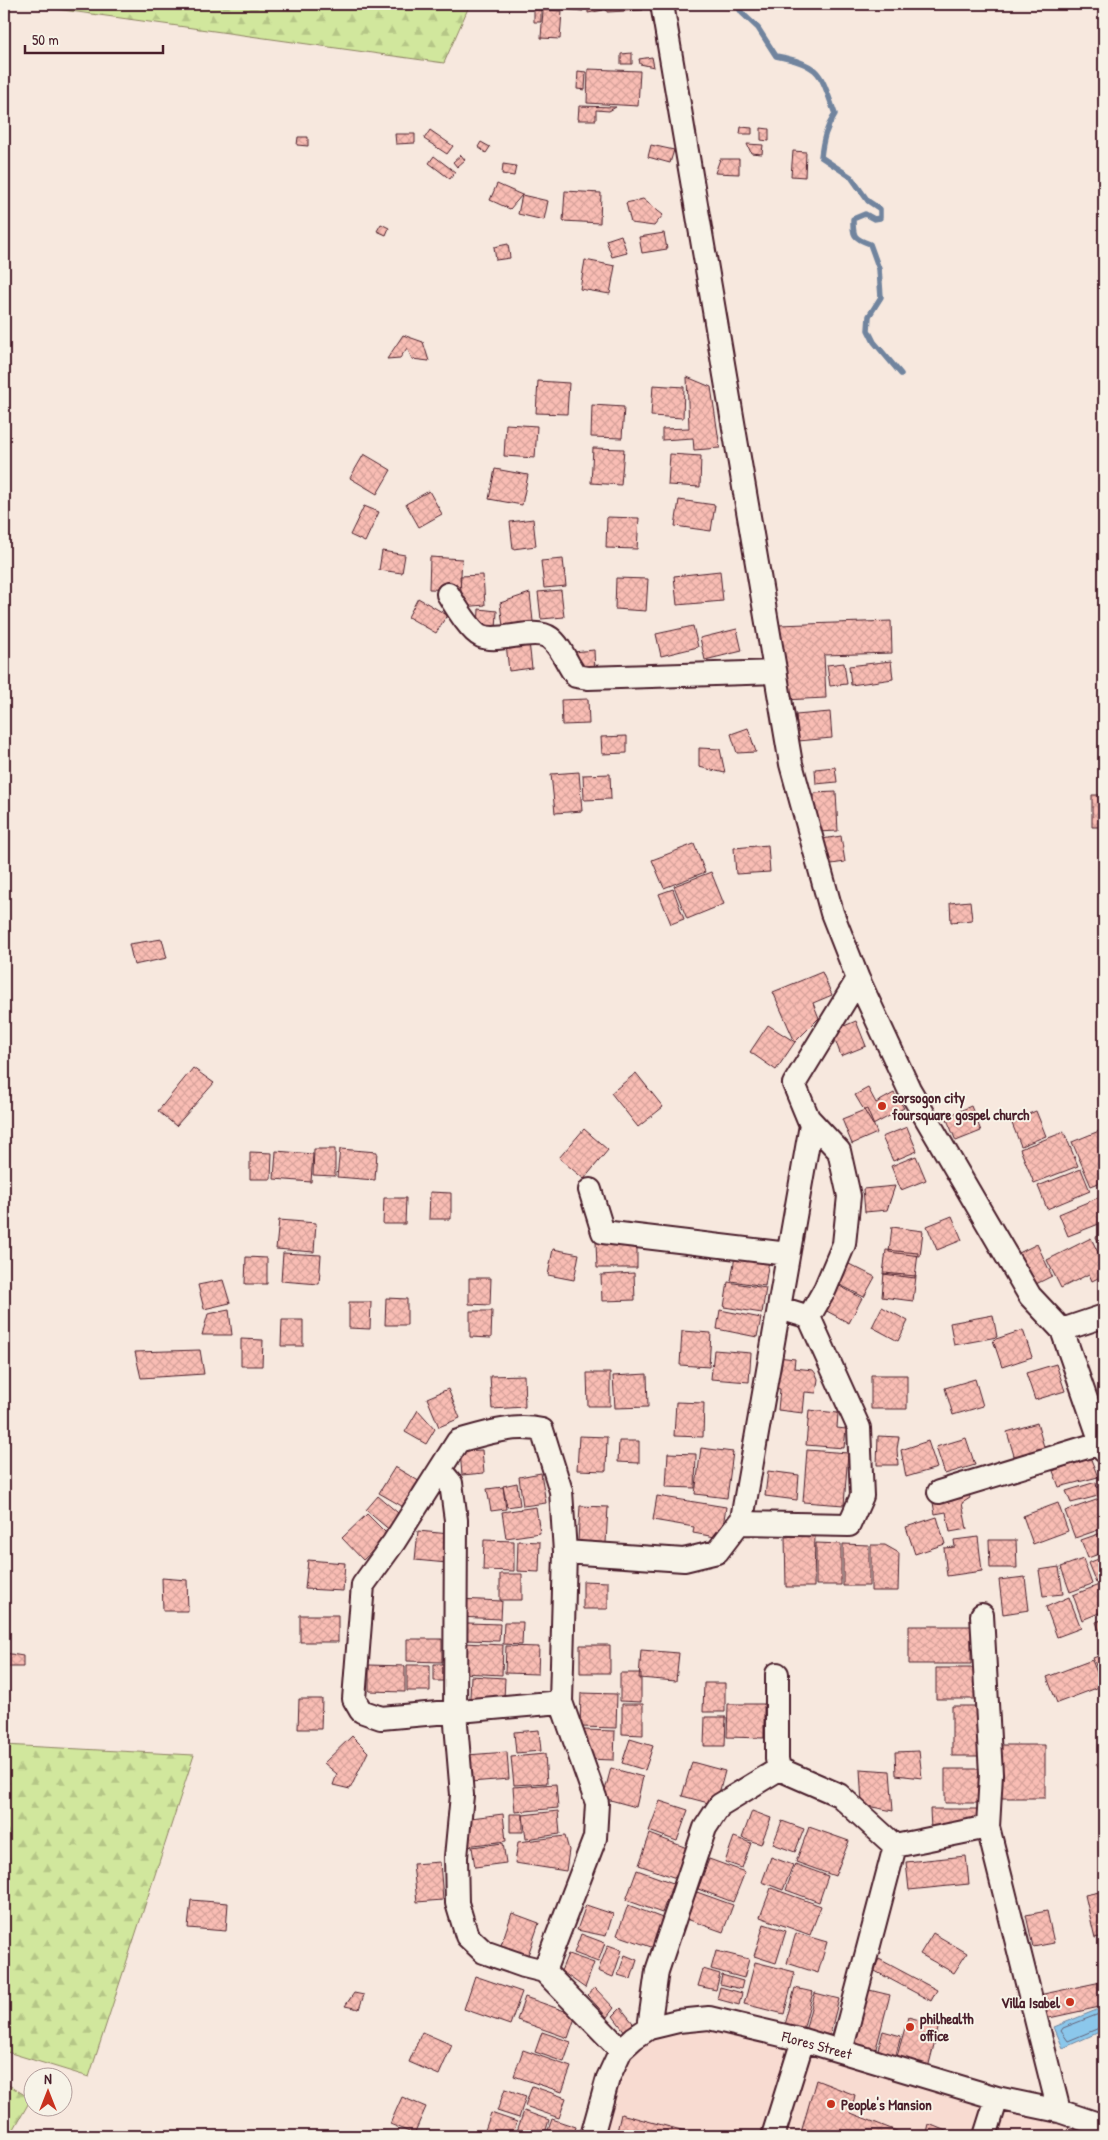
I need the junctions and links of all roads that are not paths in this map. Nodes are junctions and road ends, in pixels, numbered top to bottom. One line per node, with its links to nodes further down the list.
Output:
1 (662, 4): 3 (street)
2 (448, 594): 3 (street)
3 (775, 672): 4 (street)
4 (858, 978): 5 (street); 11 (street)
5 (809, 1120): 7 (street); 10 (street)
6 (590, 1190): 7 (street)
7 (788, 1254): 8 (street)
8 (780, 1308): 10 (street); 15 (street)
9 (1104, 1316): 11 (street)
10 (809, 1317): 15 (street)
11 (1062, 1330): 12 (street)
12 (1102, 1447): 14 (street)
13 (440, 1470): 16 (street); 20 (street); 20 (street)
14 (940, 1492)
15 (739, 1523): 16 (street)
16 (565, 1552): 19 (street)
17 (982, 1615): 22 (street)
18 (777, 1674): 21 (street)
19 (561, 1702): 20 (street); 24 (street)
20 (455, 1712): 24 (street)
21 (779, 1769): 23 (street); 25 (street)
22 (988, 1827): 23 (street); 30 (street)
23 (895, 1846): 28 (street)
24 (544, 1971): 27 (street)
25 (649, 2028): 26 (street, Flores Street); 27 (street, Flores Street)
26 (803, 2040): 28 (street, Flores Street); 33 (street)
27 (621, 2050): 32 (street, Flores Street)
28 (841, 2051): 29 (street, Flores Street)
29 (996, 2098): 30 (street, Flores Street); 34 (street)
30 (1059, 2111): 31 (street, Flores Street)
31 (1104, 2126)
32 (592, 2136)
33 (774, 2136)
34 (985, 2136)

